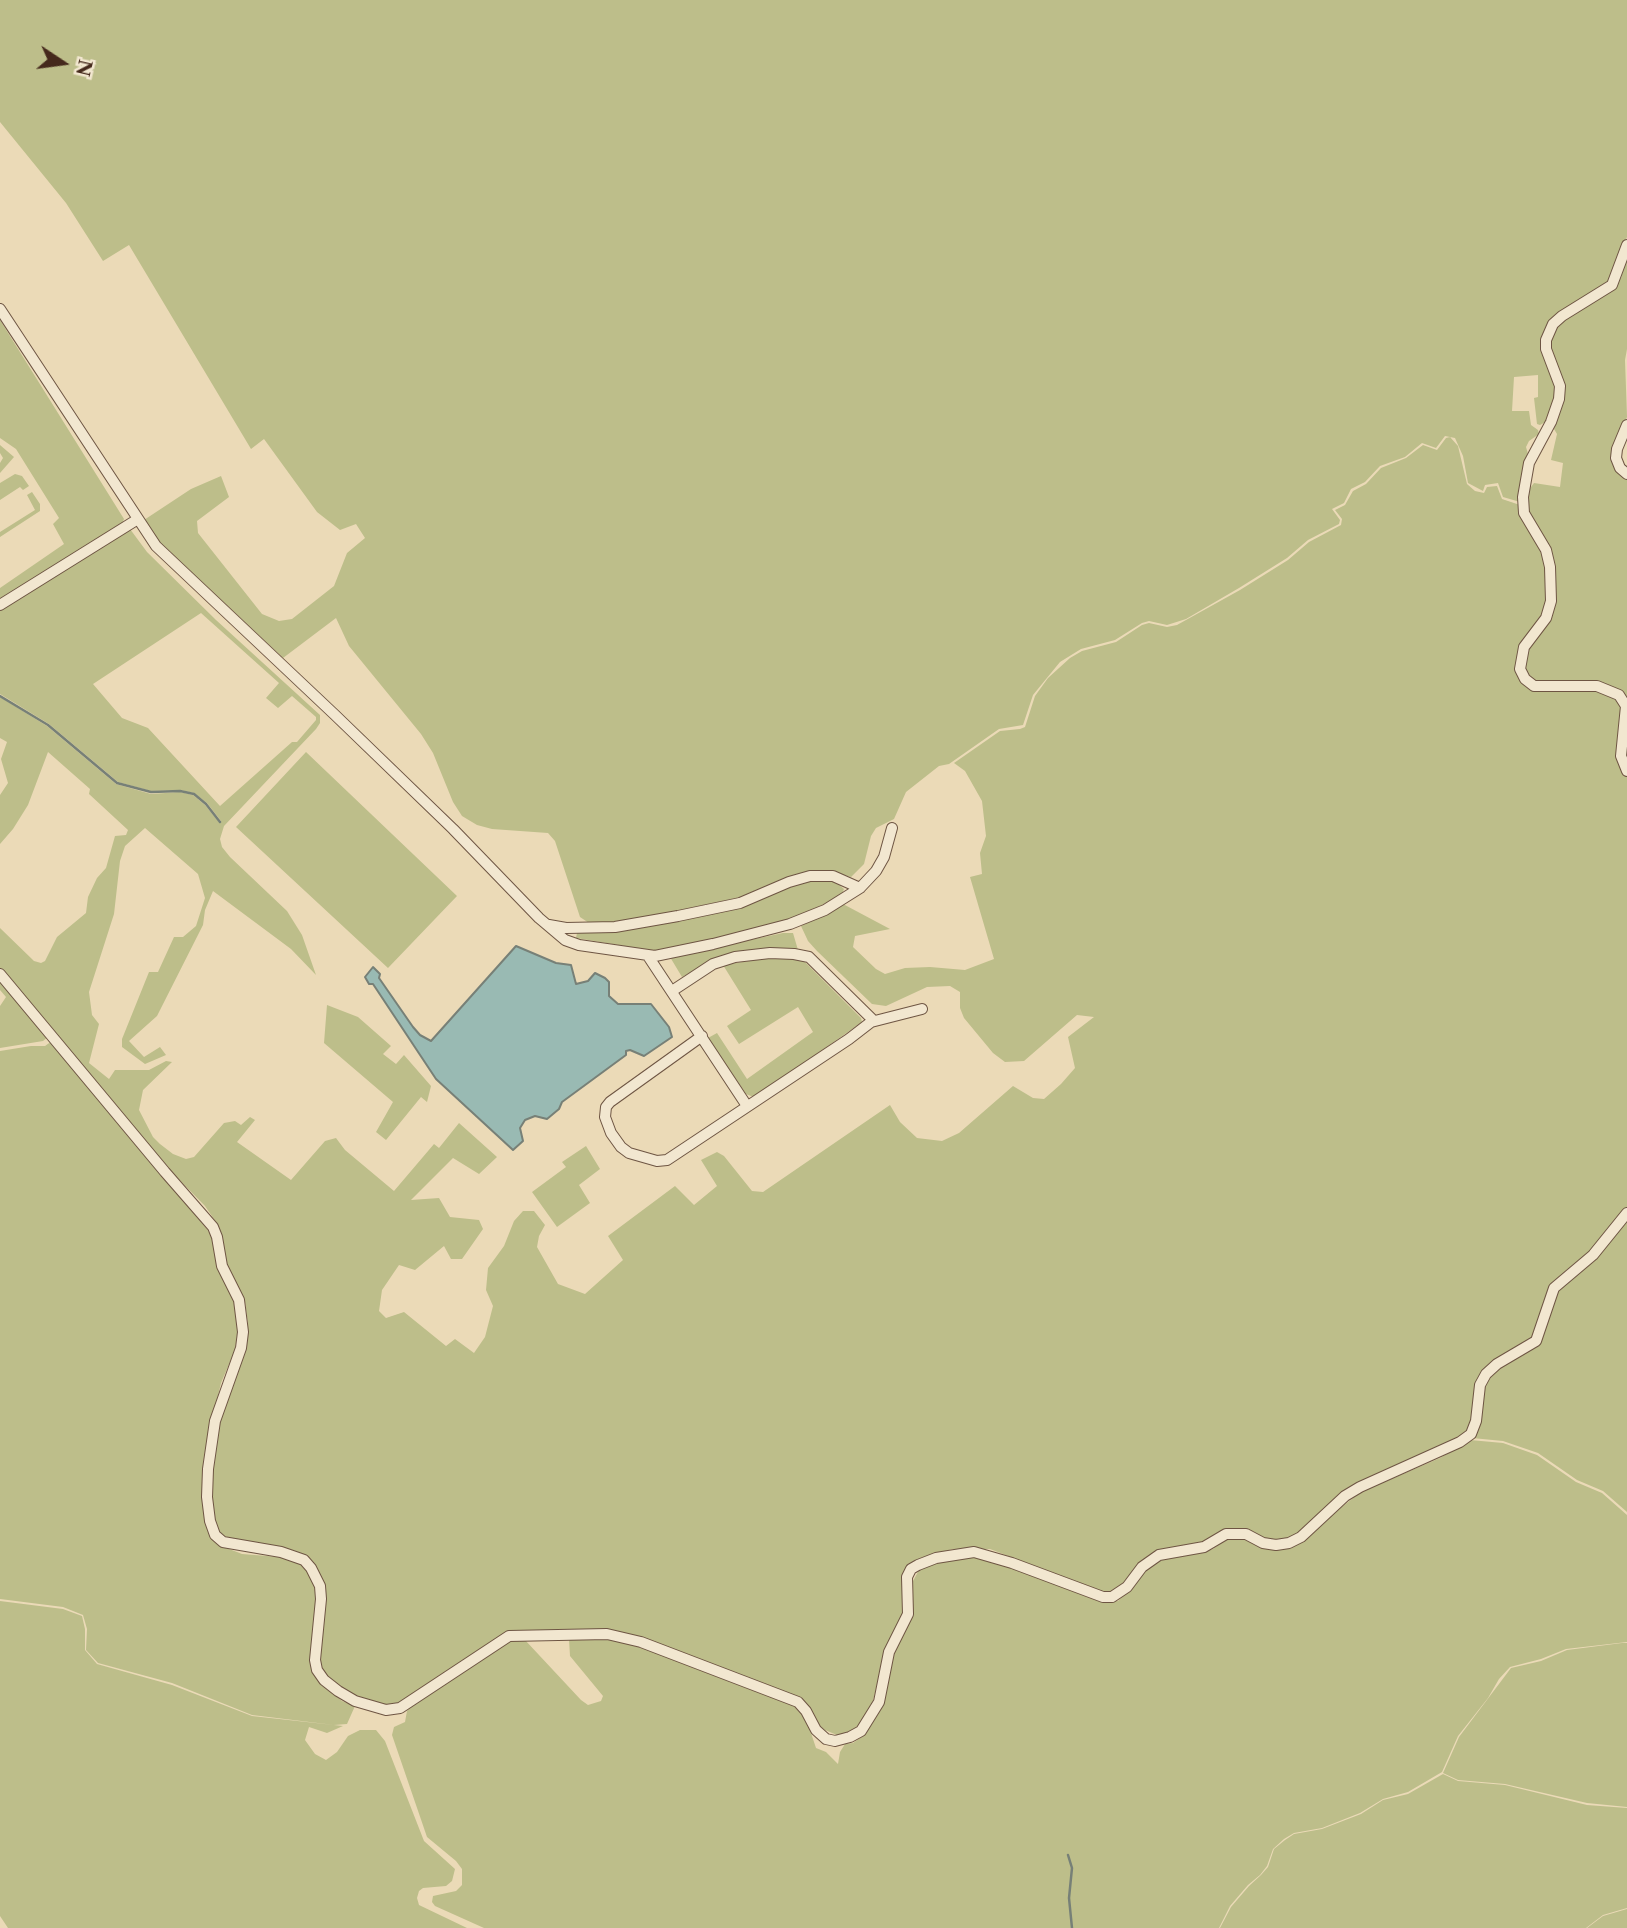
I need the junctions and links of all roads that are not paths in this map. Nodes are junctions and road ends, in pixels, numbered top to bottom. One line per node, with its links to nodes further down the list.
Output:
1 (1627, 245): 7 (street)
2 (0, 309): 5 (street)
3 (1627, 425): 4 (street)
4 (1627, 474)
5 (138, 519): 6 (street); 10 (street)
6 (0, 605)
7 (1627, 771)
8 (892, 828): 9 (street)
9 (860, 888): 10 (street); 11 (street)
10 (548, 925): 11 (street)
11 (649, 956): 13 (street)
12 (0, 974): 18 (street)
13 (671, 991): 15 (street); 16 (street)
14 (922, 1009): 15 (street)
15 (874, 1021): 17 (street)
16 (702, 1037): 17 (street); 17 (street)
17 (747, 1105)
18 (1627, 1213)

